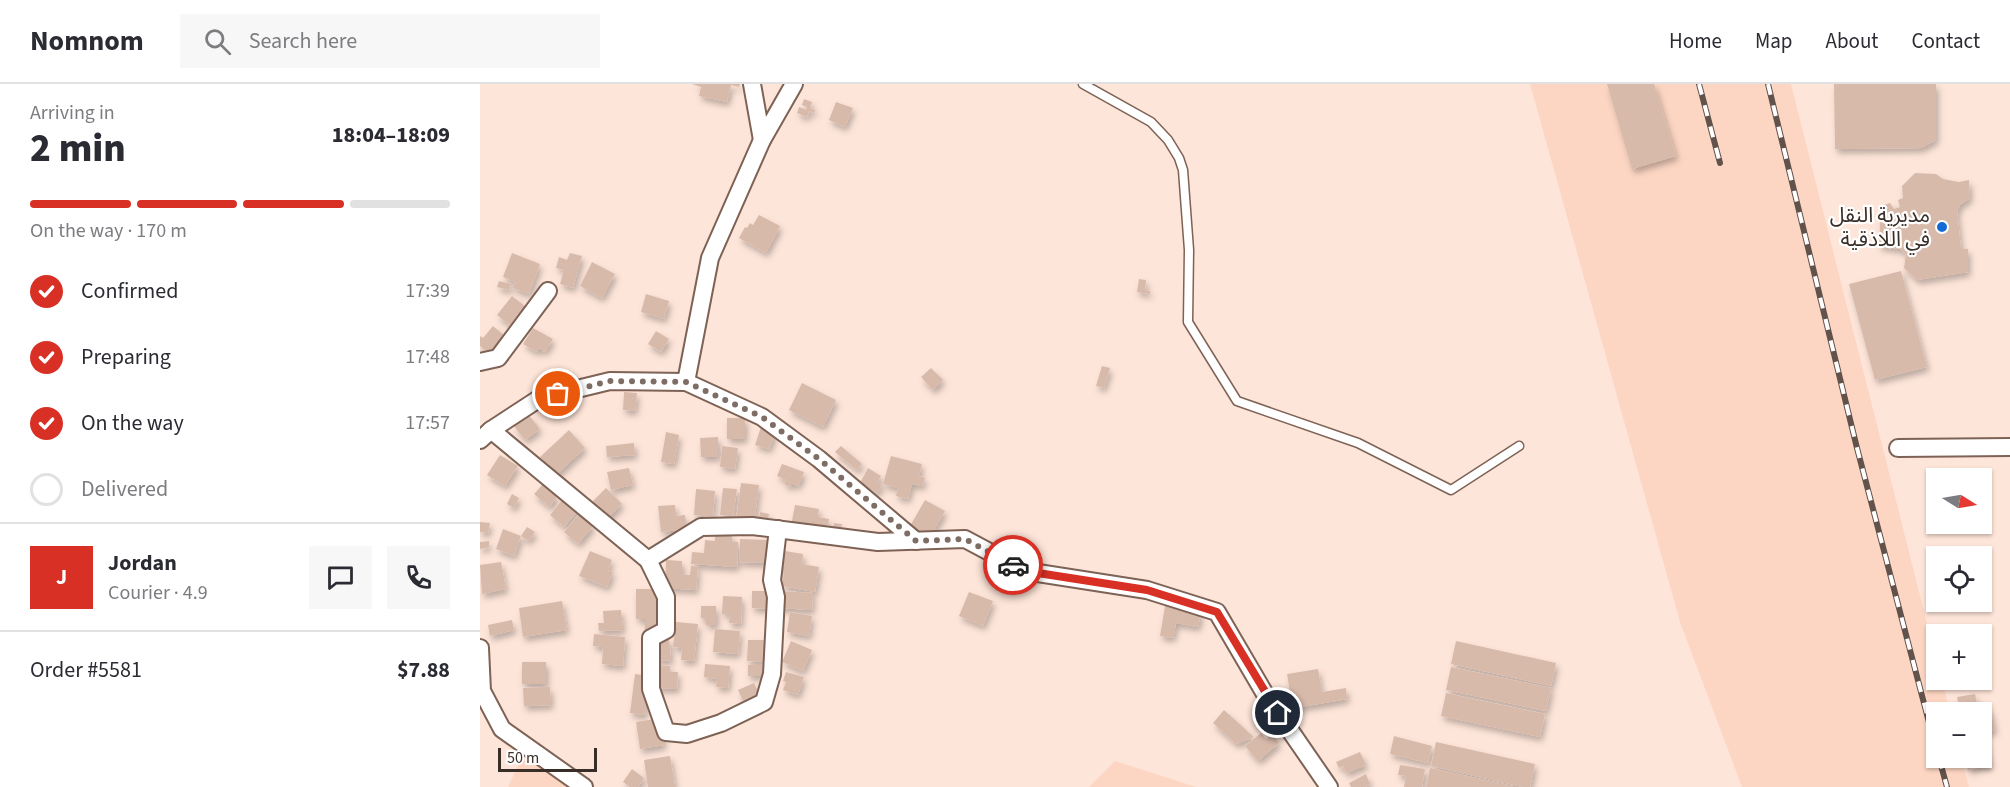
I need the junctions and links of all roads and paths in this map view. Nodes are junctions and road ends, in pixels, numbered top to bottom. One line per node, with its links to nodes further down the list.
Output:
1 (752, 84): 4 (street)
2 (794, 84): 4 (street)
3 (1083, 84): 9 (lane)
4 (762, 140): 7 (street)
5 (548, 291): 6 (street)
6 (480, 362)
7 (686, 382): 8 (street); 13 (street)
8 (485, 435): 14 (street)
9 (1519, 446)
10 (2010, 447): 11 (street)
11 (1898, 448)
12 (778, 529): 13 (street); 14 (street); 14 (street)
13 (916, 541): 18 (street)
14 (648, 560)
15 (480, 648): 16 (street)
16 (481, 697): 17 (street)
17 (584, 787)
18 (1329, 787)

